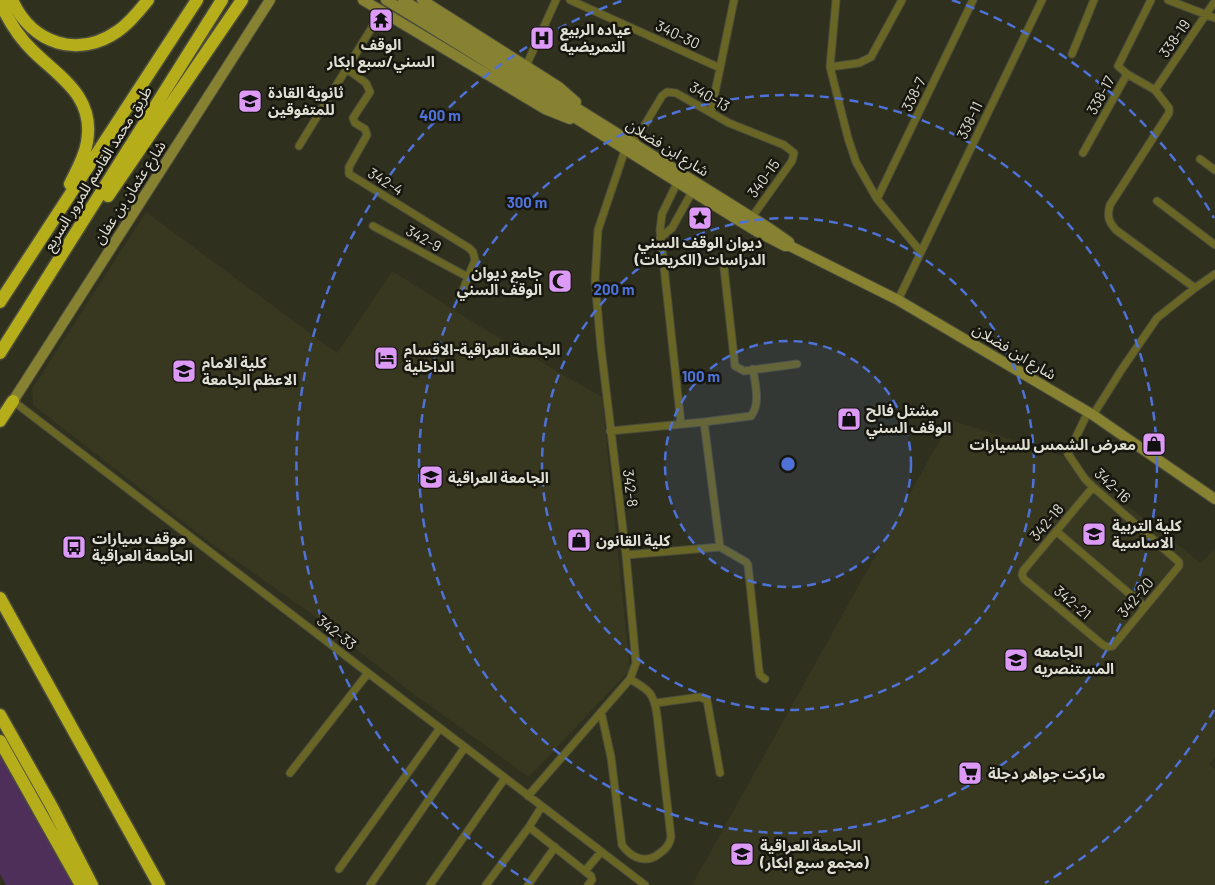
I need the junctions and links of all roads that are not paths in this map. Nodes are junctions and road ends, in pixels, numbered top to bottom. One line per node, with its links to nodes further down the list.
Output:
1 (12, 0): 2 (highway)
2 (148, 0)
3 (197, 0): 48 (highway, طريق محمد القاسم للمرور السريع)
4 (222, 0): 51 (highway, طريق محمد القاسم للمرور السريع)
5 (242, 0): 51 (highway)
6 (270, 0): 65 (street, شارع عثمان بن عفان)
7 (364, 0): 23 (street)
8 (386, 0): 33 (street)
9 (403, 0): 33 (street)
10 (422, 0): 27 (street)
11 (556, 0): 27 (street)
12 (570, 0): 29 (street, 340-30)
13 (734, 0): 29 (street)
14 (836, 0): 28 (street)
15 (902, 0): 28 (street)
16 (973, 0): 45 (street, 338-7)
17 (1042, 0): 54 (street, 338-11)
18 (1094, 0): 26 (street)
19 (1151, 0): 31 (street, 338-17)
20 (1168, 0): 24 (street)
21 (1215, 1): 24 (street, 338-19)
22 (0, 2): 48 (highway)
23 (382, 11): 30 (street); 35 (street)
24 (1207, 14): 25 (street); 32 (street, 338-19)
25 (1215, 18)
26 (1072, 54)
27 (526, 66): 35 (street)
28 (830, 67): 45 (street)
29 (720, 68): 34 (street)
30 (346, 69): 37 (street); 57 (street, 342-4)
31 (1127, 74): 32 (street); 40 (street, 338-17)
32 (1154, 90): 58 (street)
33 (550, 96): 35 (street, شارع ابن فضلان)
34 (711, 112): 36 (street, 340-13); 39 (street, 340-13)
35 (584, 118): 36 (street, شارع ابن فضلان); 38 (street, شارع ابن فضلان)
36 (634, 143): 47 (street, شارع ابن فضلان)
37 (299, 146)
38 (625, 150): 43 (street, شارع ابن فضلان); 70 (street, 342-8)
39 (794, 153): 47 (street, 340-15)
40 (1083, 153)
41 (1200, 159): 42 (street)
42 (1215, 170)
43 (677, 183): 44 (street, شارع ابن فضلان); 50 (street)
44 (692, 192): 50 (street); 53 (street, شارع ابن فضلان)
45 (877, 199): 54 (street)
46 (1157, 201): 52 (street)
47 (752, 217): 53 (street, شارع ابن فضلان)
48 (53, 222): 61 (highway, طريق محمد القاسم للمرور السريع)
49 (373, 226): 57 (street, 342-9)
50 (660, 238): 69 (street)
51 (70, 242): 62 (highway, طريق محمد القاسم للمرور السريع)
52 (1215, 245)
53 (790, 246): 60 (street, شارع ابن فضلان)
54 (921, 252): 60 (street, 338-11)
55 (724, 268): 64 (street)
56 (1215, 274): 58 (street)
57 (468, 277): 59 (street)
58 (1195, 288): 66 (street)
59 (460, 298)
60 (898, 300): 66 (street, شارع ابن فضلان)
61 (0, 302)
62 (0, 354)
63 (797, 364): 64 (street)
64 (753, 369): 68 (street)
65 (13, 401): 67 (highway); 81 (street, 342-33)
66 (1090, 413): 71 (street, 342-16); 72 (street, شارع ابن فضلان)
67 (0, 421)
68 (704, 422): 69 (street); 74 (street)
69 (681, 424): 70 (street)
70 (610, 431): 75 (street, 342-8)
71 (1093, 487): 73 (street, 342-18); 76 (street, 342-16)
72 (1215, 499)
73 (1056, 530): 77 (street, 342-18); 79 (street)
74 (720, 547): 75 (street); 83 (street)
75 (626, 555): 82 (street, 342-8)
76 (1179, 562): 79 (street, 342-20)
77 (1022, 575): 80 (street, 342-21)
78 (0, 598): 102 (highway)
79 (1146, 607): 80 (street, 342-20)
80 (1108, 647)
81 (368, 673): 87 (street, 342-33); 90 (street)
82 (630, 679): 84 (street); 85 (street, 342-8)
83 (765, 679)
84 (656, 703): 85 (street); 91 (street)
85 (602, 712): 93 (street, 342-8)
86 (0, 715): 101 (highway)
87 (440, 728): 89 (street, 342-33); 98 (street)
88 (0, 741): 100 (highway)
89 (465, 747): 92 (street, 342-33); 103 (street)
90 (290, 773)
91 (720, 773)
92 (505, 778): 93 (street, 342-33); 104 (street)
93 (528, 796): 94 (street, 342-33)
94 (542, 806): 95 (street); 97 (street, 342-33)
95 (529, 827): 96 (street); 105 (street)
96 (555, 848): 99 (street); 106 (street)
97 (601, 852): 99 (street); 108 (street, 342-33)
98 (340, 869)
99 (585, 871): 107 (street)
100 (80, 885)
101 (92, 885)
102 (159, 885)
103 (370, 885)
104 (430, 885)
105 (486, 885)
106 (528, 885)
107 (588, 885)
108 (645, 885)

